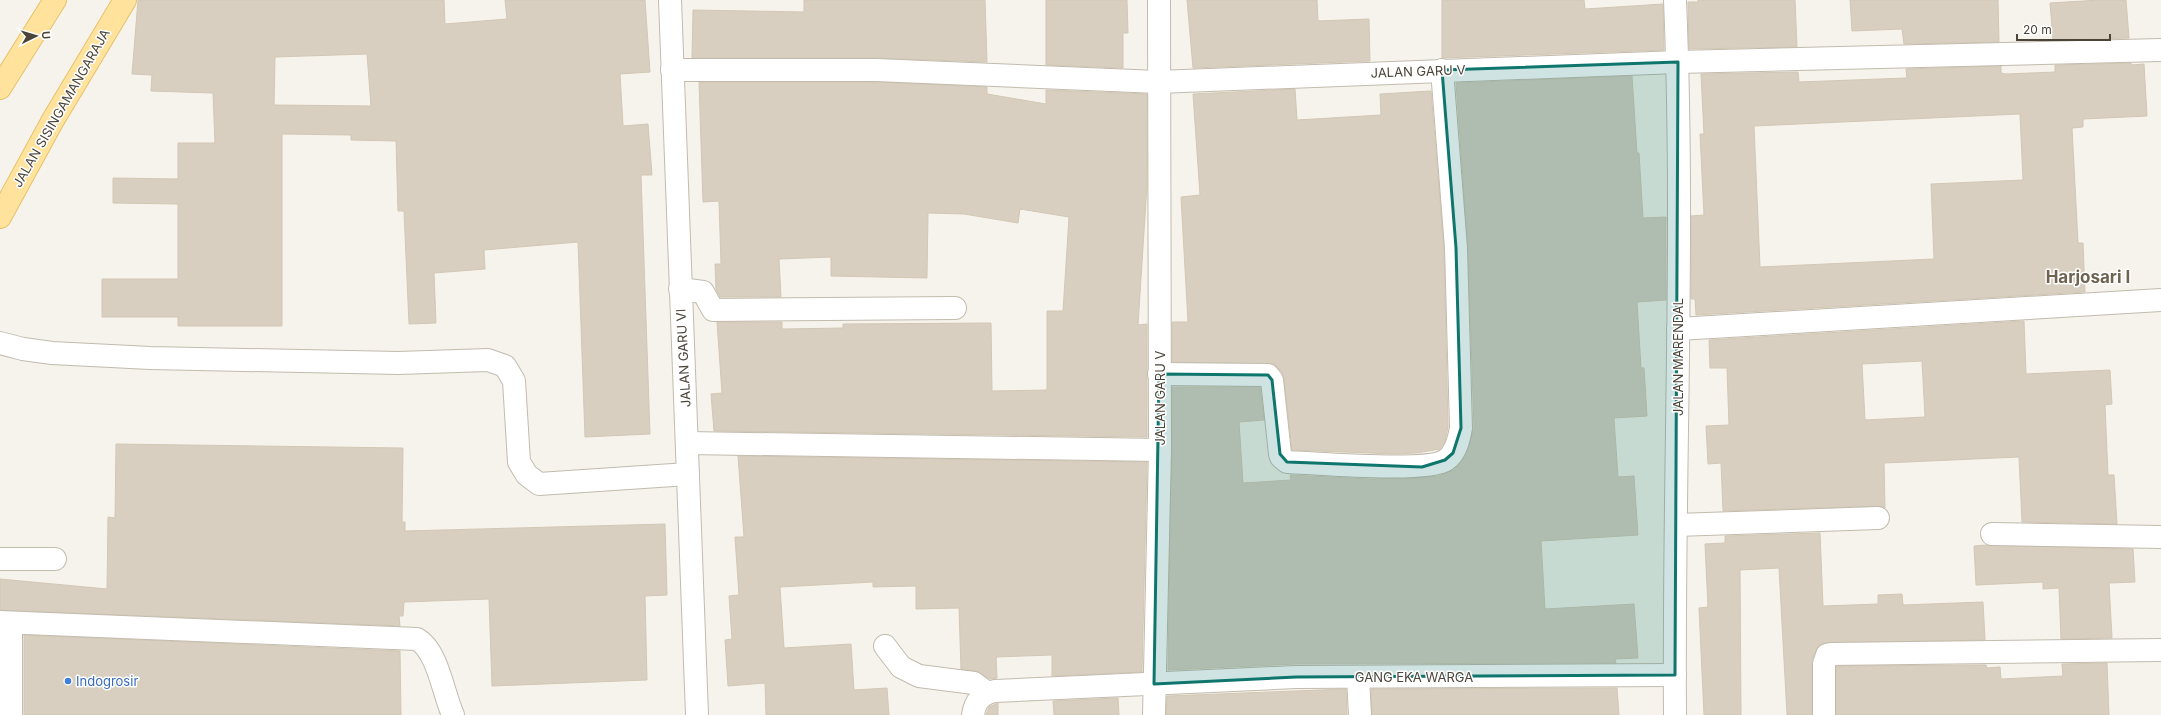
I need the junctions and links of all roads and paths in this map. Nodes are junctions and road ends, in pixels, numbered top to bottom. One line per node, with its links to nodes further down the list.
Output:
1 (54, 0): 11 (main road)
2 (125, 0): 12 (main road, JALAN SISINGAMANGARAJA)
3 (670, 0): 8 (street, JALAN GARU VI)
4 (1159, 0): 10 (street, JALAN GARU V)
5 (1675, 0): 7 (street, JALAN MARENDAL)
6 (2161, 50): 7 (street, JALAN GARU V)
7 (1678, 62): 9 (street, JALAN GARU V); 16 (street, JALAN MARENDAL)
8 (672, 70): 10 (street); 13 (street, JALAN GARU VI)
9 (1442, 70): 10 (street, JALAN GARU V); 18 (street)
10 (1158, 82): 18 (street, JALAN GARU V)
11 (0, 88)
12 (0, 217)
13 (680, 289): 15 (street); 19 (street, JALAN GARU VI)
14 (2161, 300): 16 (street)
15 (954, 308)
16 (1678, 329): 23 (street, JALAN MARENDAL)
17 (0, 343): 21 (street)
18 (1159, 374): 20 (street, JALAN GARU V)
19 (687, 443): 20 (street); 21 (street, JALAN GARU VI)
20 (1160, 450): 33 (street, JALAN GARU V)
21 (688, 474): 37 (street, JALAN GARU VI)
22 (1878, 518): 23 (street)
23 (1676, 525): 31 (street, JALAN MARENDAL)
24 (1992, 534): 25 (street)
25 (2161, 537)
26 (0, 559): 27 (street)
27 (55, 559)
28 (6, 623): 35 (street); 36 (street)
29 (885, 646): 34 (street)
30 (2161, 650): 42 (street)
31 (1674, 675): 32 (street, GANG EKA WARGA); 41 (street, JALAN MARENDAL)
32 (1358, 677): 33 (street, GANG EKA WARGA); 40 (street)
33 (1154, 684): 34 (street, GANG EKA WARGA); 39 (street, JALAN GARU V)
34 (986, 692): 38 (street)
35 (11, 715)
36 (453, 715)
37 (697, 715)
38 (973, 715)
39 (1154, 715)
40 (1360, 715)
41 (1675, 715)
42 (1824, 715)

